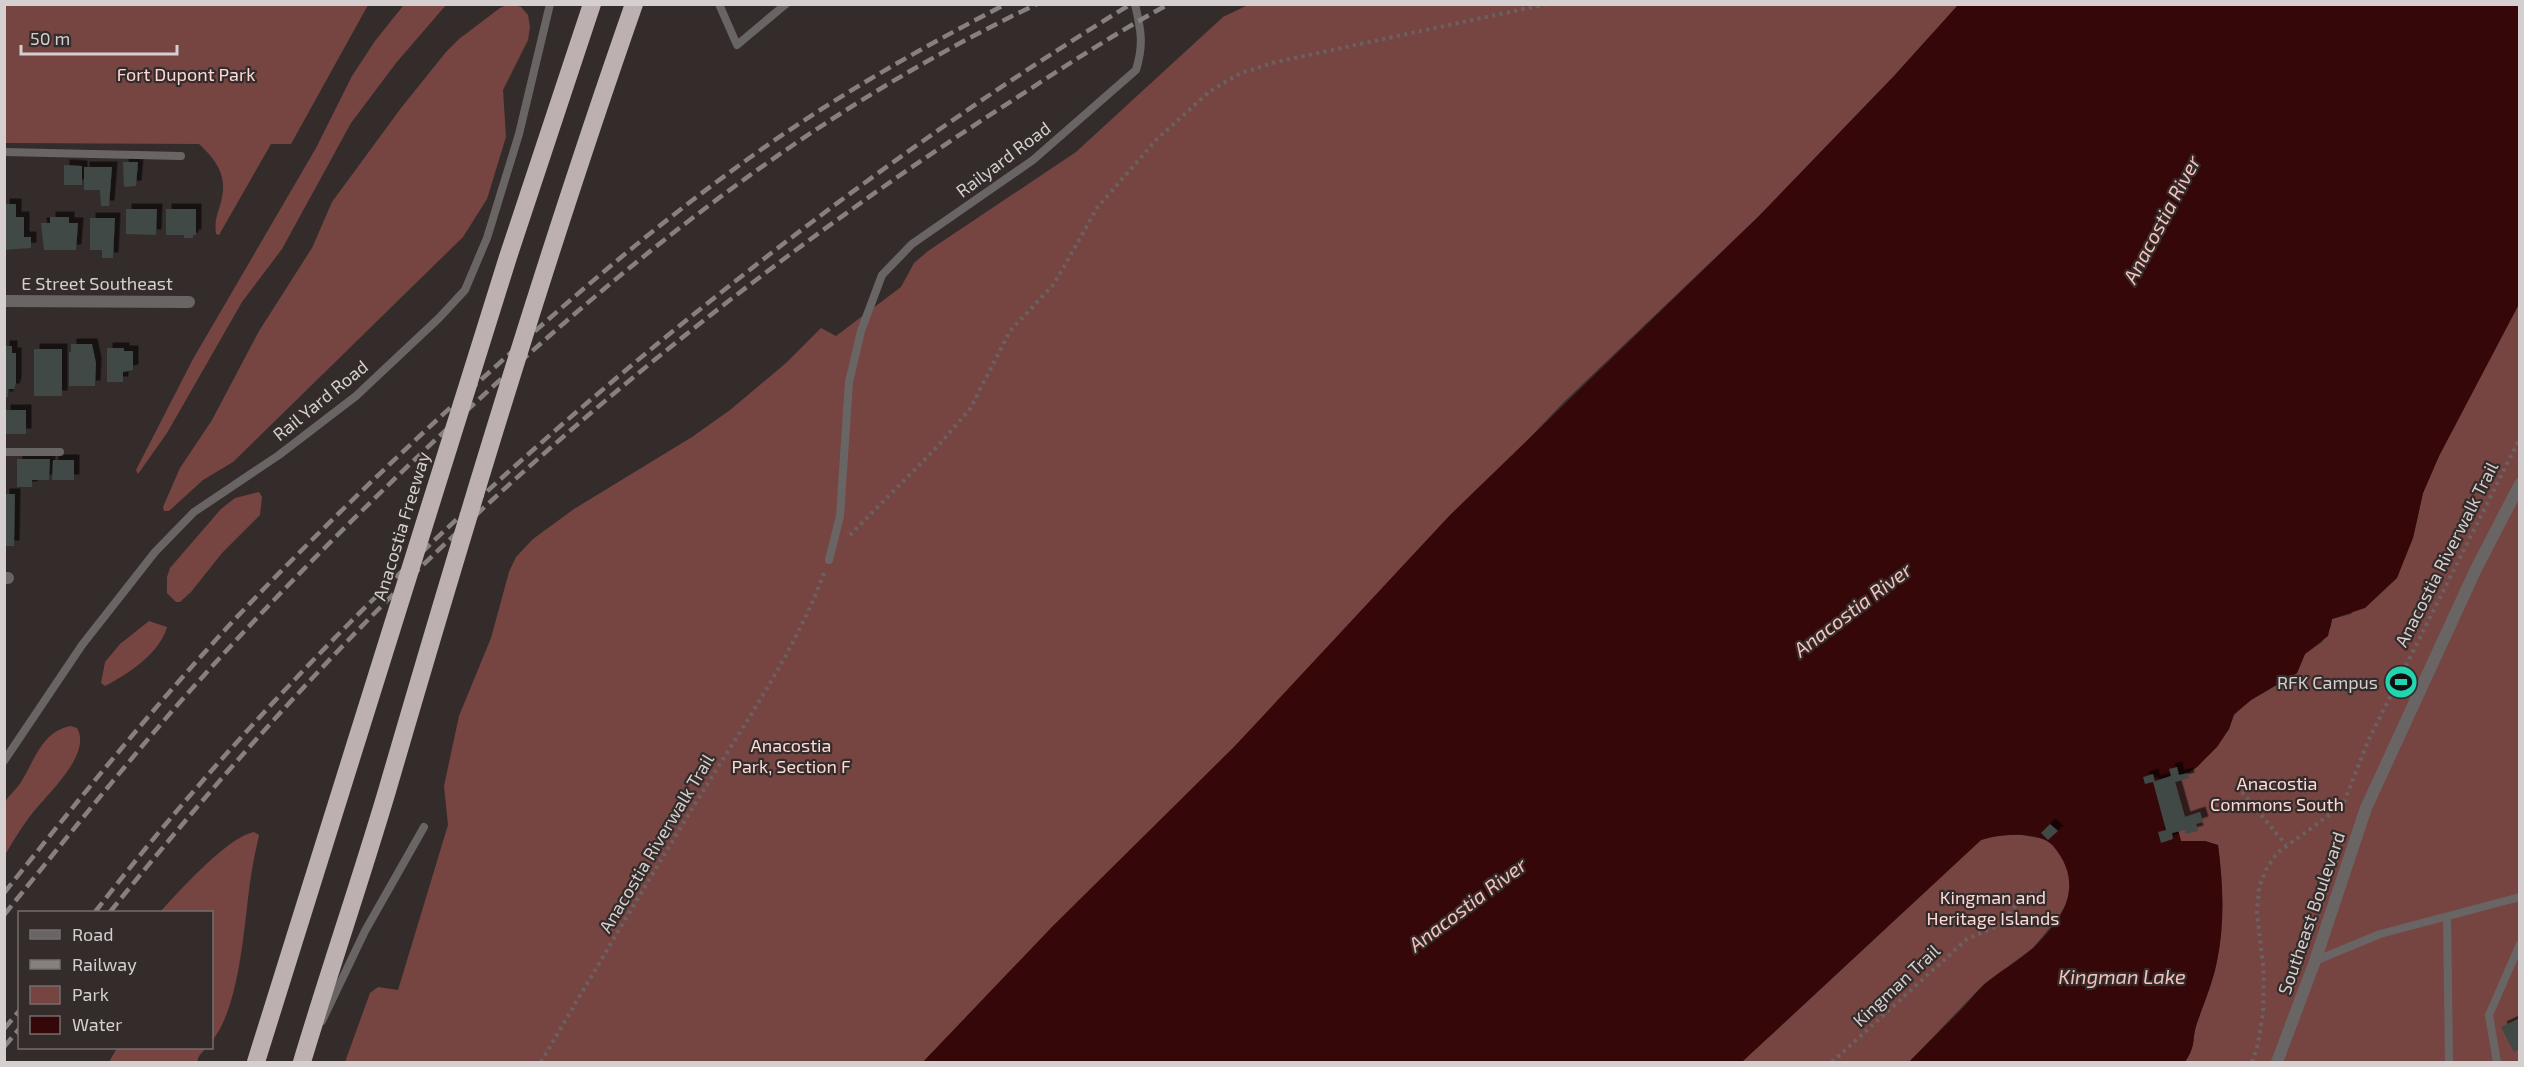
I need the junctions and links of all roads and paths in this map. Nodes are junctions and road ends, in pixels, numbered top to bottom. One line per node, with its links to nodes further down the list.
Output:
1 (550, 4): 17 (lane, Rail Yard Road)
2 (592, 4): 28 (highway, Anacostia Freeway, bridge)
3 (634, 4): 29 (highway, bridge)
4 (719, 4): 5 (lane)
5 (786, 4)
6 (1135, 4): 16 (lane, Railyard Road)
7 (1547, 4): 16 (path, Anacostia Riverwalk Trail)
8 (4, 152): 9 (lane)
9 (181, 156)
10 (4, 301): 11 (street, E Street Southeast)
11 (189, 302)
12 (2520, 438): 20 (path, Anacostia Riverwalk Trail)
13 (4, 452): 14 (lane)
14 (60, 452)
15 (2520, 484): 26 (street, Southeast Boulevard)
16 (829, 560): 30 (path, Anacostia Riverwalk Trail)
17 (4, 761)
18 (2242, 792): 20 (path)
19 (424, 827): 29 (lane)
20 (2286, 845): 32 (path, Anacostia Riverwalk Trail)
21 (2037, 889): 31 (path, Kingman Trail)
22 (2520, 897): 23 (lane)
23 (2447, 917): 26 (lane); 34 (lane)
24 (2520, 944): 25 (lane)
25 (2514, 958): 27 (lane); 35 (lane)
26 (2315, 961): 33 (street, Southeast Boulevard)
27 (2520, 968)
28 (256, 1062)
29 (302, 1062)
30 (541, 1062)
31 (1832, 1062)
32 (2252, 1062)
33 (2277, 1062)
34 (2449, 1062)
35 (2497, 1062)

